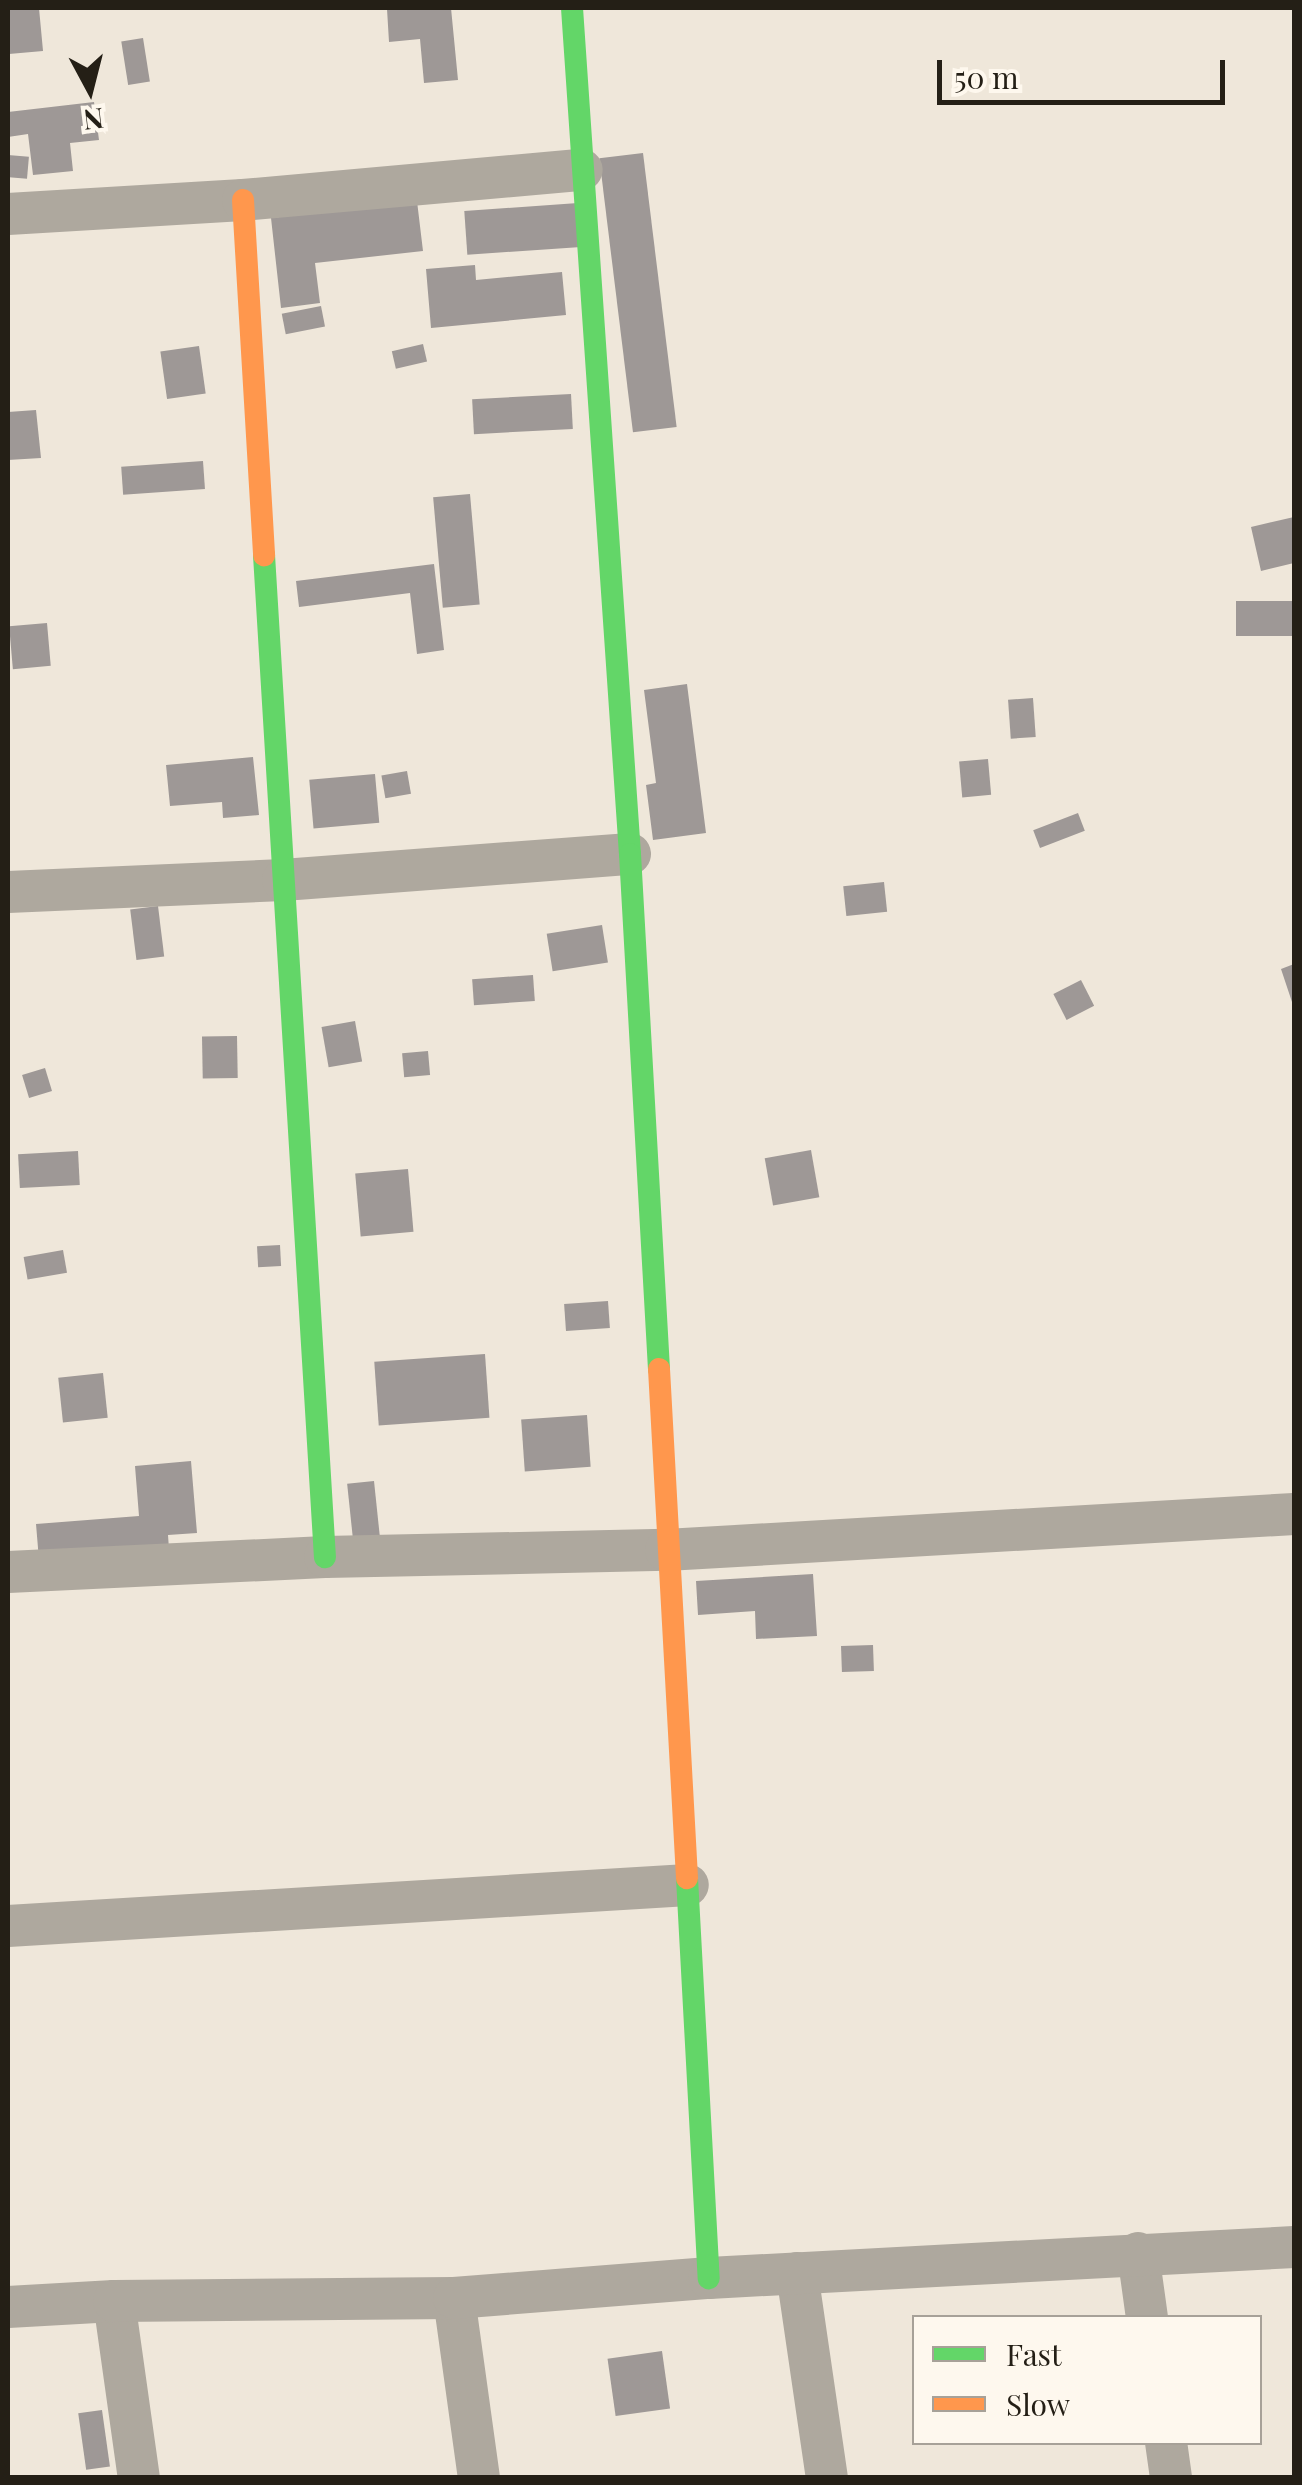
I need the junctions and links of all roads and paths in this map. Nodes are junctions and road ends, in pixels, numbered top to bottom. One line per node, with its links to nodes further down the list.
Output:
1 (572, 8): 2 (street)
2 (582, 170): 3 (street); 5 (street)
3 (243, 200): 4 (street); 6 (street)
4 (8, 214)
5 (630, 854): 6 (street); 9 (street)
6 (283, 880): 7 (street); 10 (street)
7 (8, 892)
8 (1294, 1514): 9 (street)
9 (666, 1550): 10 (street); 12 (street)
10 (325, 1557): 11 (street)
11 (8, 1572)
12 (688, 1885): 13 (street); 17 (street)
13 (8, 1926)
14 (1294, 2247): 15 (street)
15 (1138, 2253): 16 (street); 21 (street)
16 (797, 2273): 17 (street); 25 (street)
17 (709, 2278): 18 (street)
18 (454, 2298): 19 (street); 24 (street)
19 (114, 2300): 20 (street); 23 (street)
20 (8, 2307)
21 (1148, 2315)
22 (1166, 2445): 26 (street)
23 (138, 2478)
24 (479, 2478)
25 (827, 2478)
26 (1170, 2478)

